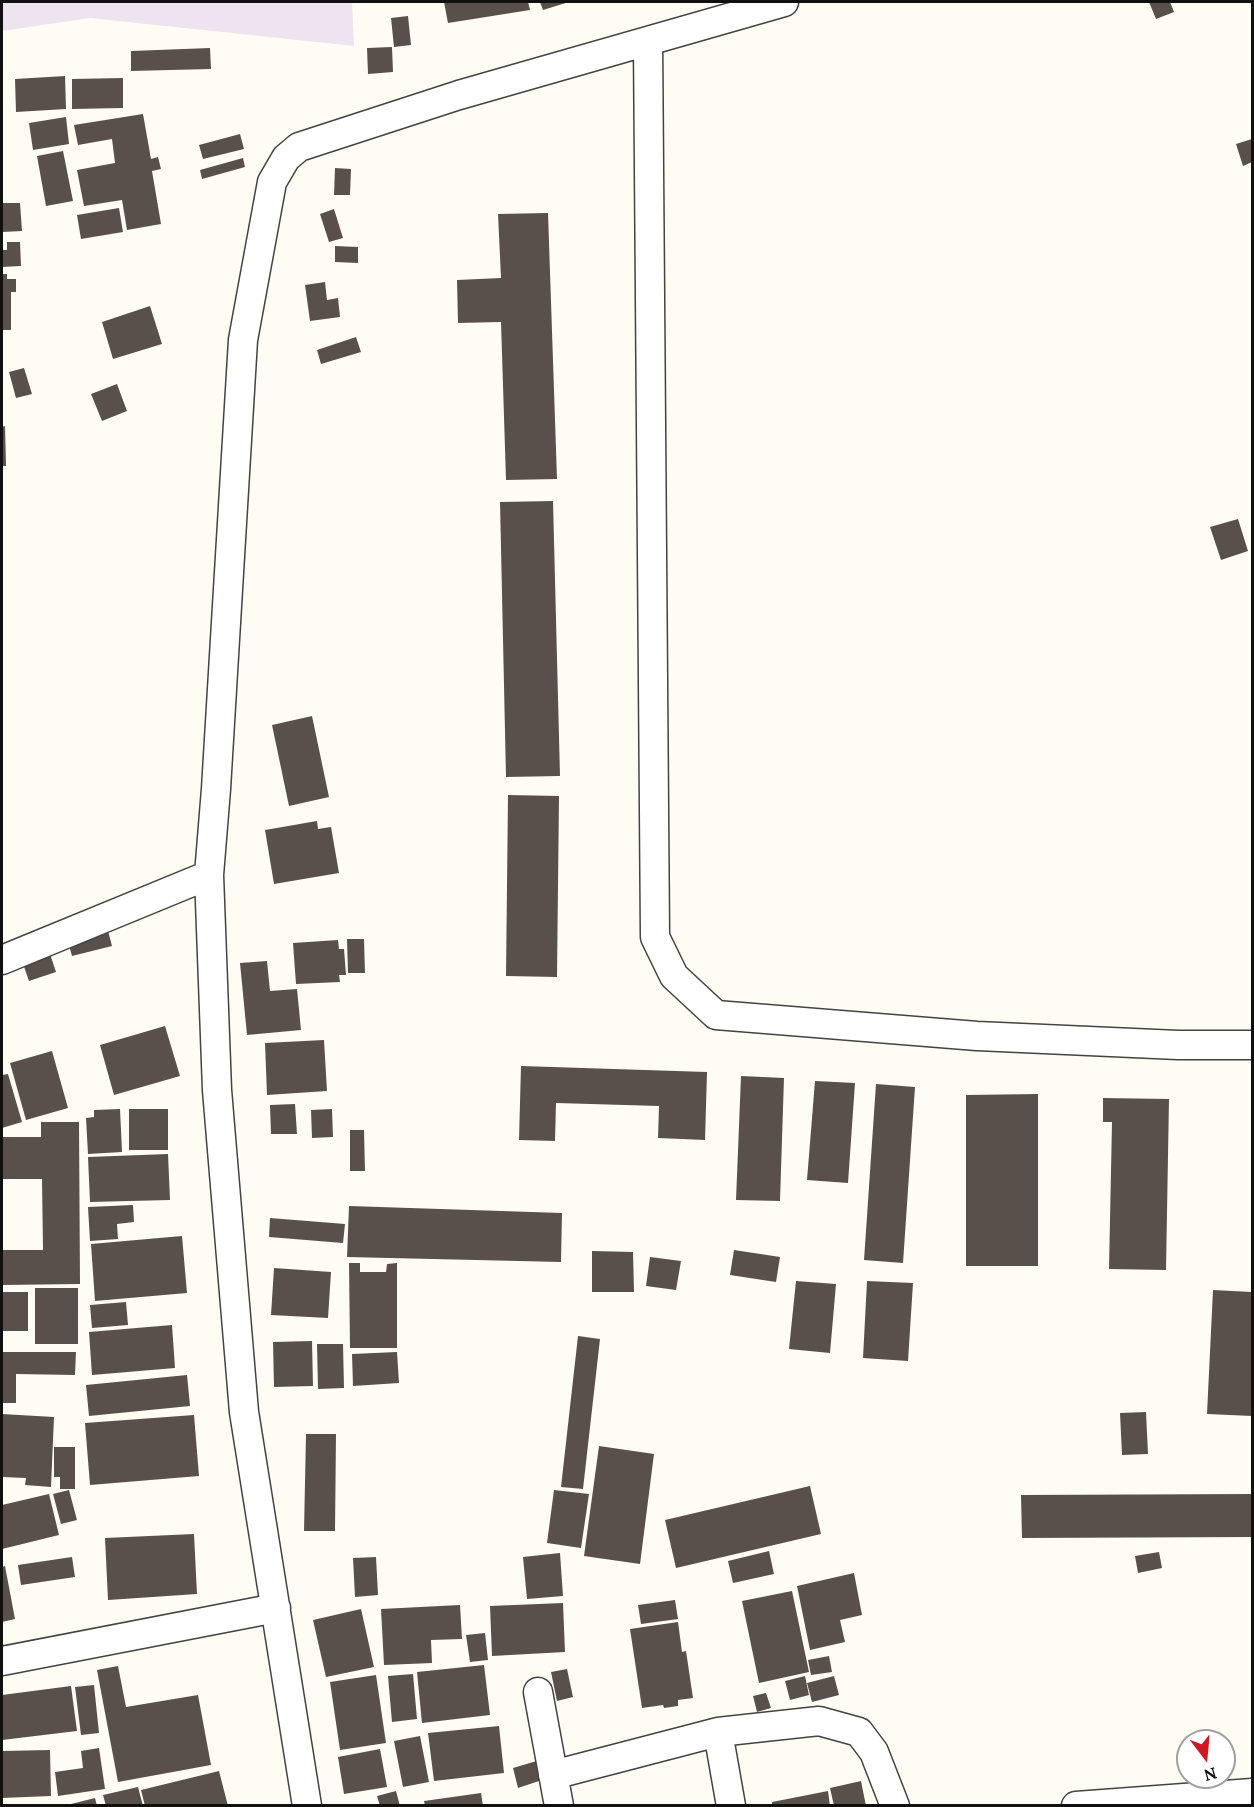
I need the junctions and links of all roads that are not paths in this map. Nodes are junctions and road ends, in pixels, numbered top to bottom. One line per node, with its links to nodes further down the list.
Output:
1 (783, 2): 2 (street)
2 (648, 41): 3 (street); 5 (street)
3 (209, 875): 4 (street); 6 (street)
4 (2, 960)
5 (1252, 1045)
6 (276, 1608): 7 (street); 12 (street)
7 (2, 1661)
8 (538, 1692): 10 (street)
9 (718, 1732): 10 (street); 14 (street); 15 (street)
10 (554, 1775): 13 (street)
11 (1252, 1793): 16 (street)
12 (308, 1806)
13 (559, 1806)
14 (731, 1806)
15 (895, 1806)
16 (1076, 1806)

